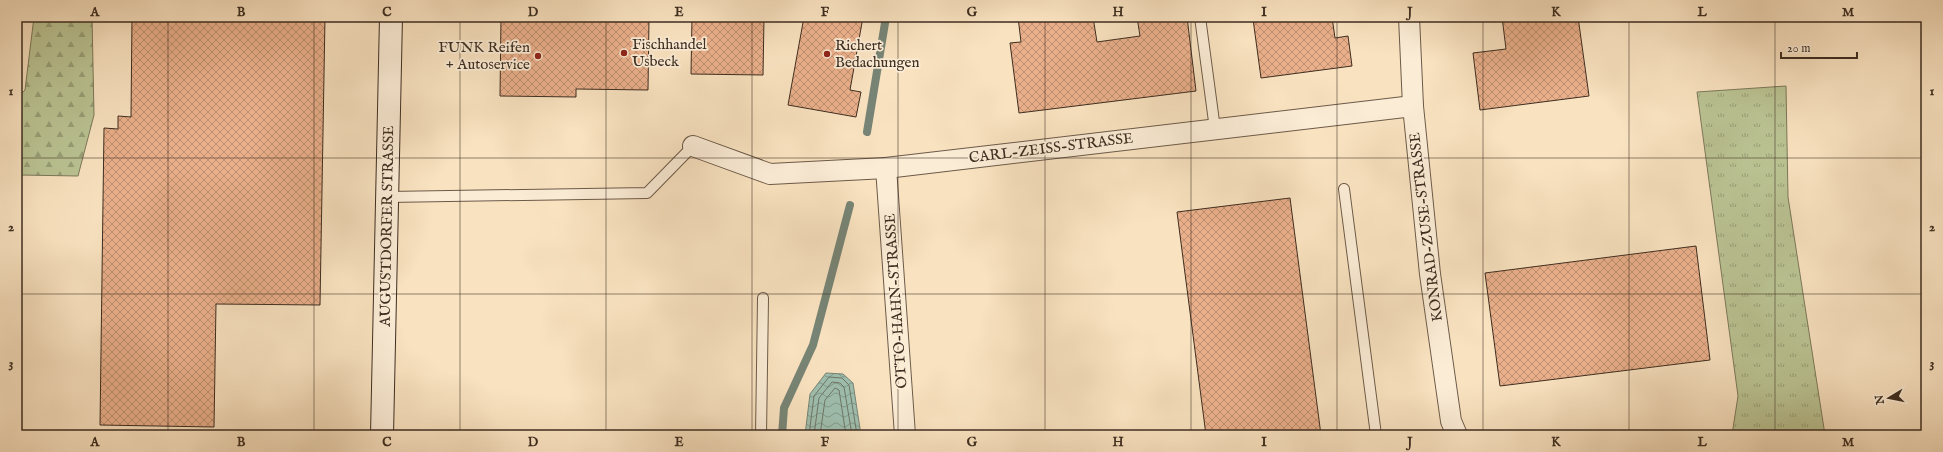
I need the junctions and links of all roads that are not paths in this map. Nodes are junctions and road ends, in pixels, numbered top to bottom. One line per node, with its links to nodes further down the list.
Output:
1 (391, 17): 9 (main road, AUGUSTDORFER STRASSE)
2 (1200, 17): 5 (lane)
3 (1409, 17): 4 (street, KONRAD-ZUSE-STRASSE)
4 (1412, 106): 5 (street, CARL-ZEISS-STRASSE); 15 (street, KONRAD-ZUSE-STRASSE)
5 (1215, 128): 7 (street, CARL-ZEISS-STRASSE)
6 (693, 146): 7 (street, CARL-ZEISS-STRASSE); 9 (lane)
7 (886, 168): 13 (street, OTTO-HAHN-STRASSE)
8 (1344, 189): 14 (lane)
9 (388, 198): 11 (main road, AUGUSTDORFER STRASSE)
10 (763, 298): 12 (lane)
11 (382, 435)
12 (761, 435)
13 (906, 435)
14 (1376, 435)
15 (1457, 435)

